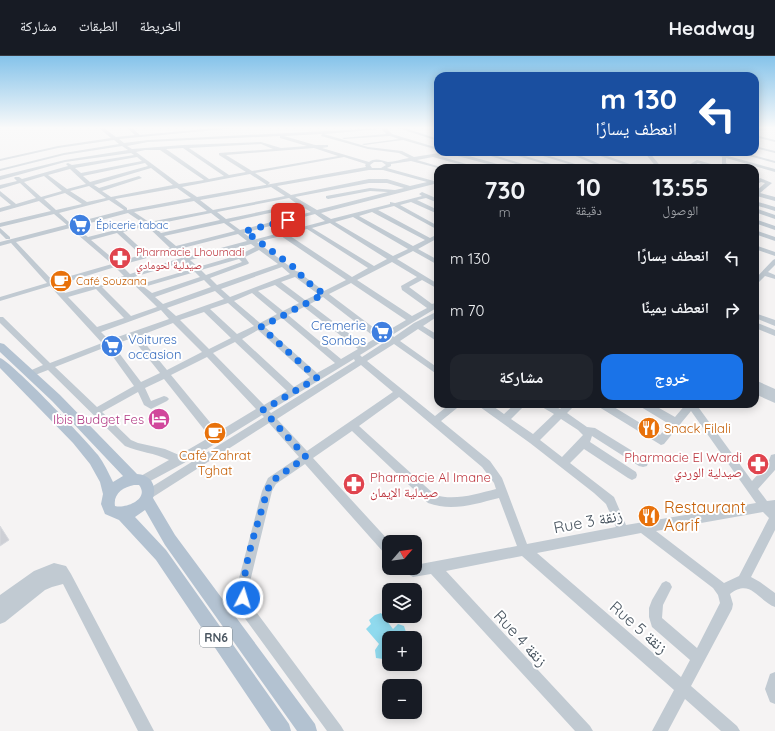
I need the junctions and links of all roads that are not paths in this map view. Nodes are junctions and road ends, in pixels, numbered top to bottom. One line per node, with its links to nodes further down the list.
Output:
1 (40, 160): 52 (street)
2 (75, 160): 25 (street)
3 (116, 160): 50 (street)
4 (141, 160): 27 (street)
5 (149, 160): 70 (street)
6 (177, 160): 63 (street)
7 (203, 160): 60 (street)
8 (231, 160): 55 (street)
9 (325, 160): 55 (street)
10 (353, 160): 46 (street)
11 (370, 160): 26 (street)
12 (410, 160): 47 (street)
13 (414, 160): 48 (street)
14 (448, 160): 33 (street)
15 (475, 160): 34 (street)
16 (506, 160): 28 (street)
17 (523, 160): 28 (street)
18 (533, 160): 37 (street)
19 (555, 160): 38 (street)
20 (586, 160): 29 (street)
21 (599, 160): 29 (street)
22 (614, 160): 30 (street)
23 (737, 160): 31 (street)
24 (765, 160): 32 (street)
25 (65, 161): 50 (street); 56 (street)
26 (375, 161): 46 (street); 47 (street)
27 (144, 162): 51 (street); 58 (street)
28 (514, 162): 35 (street); 36 (street)
29 (592, 162): 39 (street); 40 (street)
30 (622, 162): 41 (street)
31 (746, 162): 44 (street); 45 (street)
32 (775, 162)
33 (464, 164)
34 (492, 164)
35 (506, 164)
36 (520, 164)
37 (549, 164)
38 (569, 164)
39 (586, 164)
40 (597, 164)
41 (628, 164)
42 (692, 164): 43 (street)
43 (708, 164)
44 (744, 164)
45 (753, 164)
46 (368, 165): 47 (street); 71 (street)
47 (387, 166): 66 (street)
48 (434, 166)
49 (759, 166): 53 (street)
50 (71, 167): 57 (street); 58 (street)
51 (150, 167): 54 (street); 75 (street)
52 (3, 169): 56 (street)
53 (775, 170)
54 (131, 172): 62 (street); 69 (street)
55 (253, 173): 60 (street); 71 (street)
56 (13, 174): 61 (street); 65 (street)
57 (44, 174): 65 (street); 80 (street)
58 (79, 175): 69 (street)
59 (759, 176): 64 (street)
60 (229, 177): 63 (street)
61 (0, 178)
62 (139, 178): 67 (street); 78 (street)
63 (208, 180): 70 (street)
64 (760, 180): 72 (street)
65 (20, 181): 73 (street); 94 (street)
66 (434, 181)
67 (144, 182)
68 (434, 183): 77 (street)
69 (89, 184): 78 (street); 80 (street)
70 (183, 184): 75 (street); 91 (street)
71 (269, 184): 88 (street); 91 (street)
72 (768, 184): 76 (street); 83 (street)
73 (0, 186)
74 (149, 186): 79 (street)
75 (177, 186): 79 (street); 91 (street)
76 (775, 186)
77 (410, 188): 81 (street); 82 (street); 90 (street)
78 (98, 190): 93 (street)
79 (154, 190): 93 (street)
80 (66, 191): 94 (street); 98 (street)
81 (317, 191): 88 (street); 92 (street)
82 (395, 192): 89 (street); 92 (street)
83 (759, 192)
84 (0, 193): 103 (street)
85 (759, 193): 87 (street)
86 (759, 193): 96 (street)
87 (775, 194)
88 (290, 196): 99 (street); 107 (street)
89 (380, 196): 100 (street); 102 (street)
90 (427, 196): 95 (street); 97 (street)
91 (196, 197): 106 (street); 107 (street); 112 (street)
92 (328, 197): 102 (street)
93 (111, 198): 98 (street); 106 (street)
94 (39, 199): 103 (street); 110 (street)
95 (434, 199)
96 (775, 199)
97 (412, 200): 100 (street); 109 (street)
98 (86, 204): 110 (street)
99 (303, 204): 113 (street); 116 (street)
100 (394, 204): 108 (street); 124 (street)
101 (759, 204): 104 (street)
102 (343, 205): 113 (street)
103 (14, 206): 105 (street)
104 (775, 209)
105 (0, 210)
106 (127, 210): 122 (street); 123 (street)
107 (219, 210): 112 (street); 116 (street)
108 (373, 210): 114 (street); 124 (street)
109 (434, 210)
110 (54, 211): 121 (street); 122 (street)
111 (759, 211): 115 (street)
112 (211, 212): 119 (street); 123 (street)
113 (317, 212): 118 (street); 130 (street)
114 (354, 215): 118 (street); 145 (street)
115 (775, 217)
116 (231, 220): 119 (street); 130 (street)
117 (775, 220): 127 (street)
118 (331, 221): 125 (street); 150 (street)
119 (224, 222): 130 (street); 133 (street)
120 (759, 222): 127 (street)
121 (0, 224)
122 (69, 224): 135 (street); 136 (street)
123 (148, 224): 129 (street); 133 (street)
124 (422, 224): 126 (street); 139 (street)
125 (307, 227): 132 (street); 156 (street)
126 (434, 227)
127 (772, 227)
128 (0, 230): 135 (street)
129 (118, 231): 136 (street); 147 (street)
130 (242, 232): 140 (street); 144 (street)
131 (759, 233): 137 (street)
132 (282, 234): 140 (street); 164 (street)
133 (161, 235): 144 (street)
134 (434, 238): 139 (street)
135 (10, 239): 138 (street); 141 (street); 166 (street)
136 (87, 239): 153 (street)
137 (775, 239)
138 (0, 240)
139 (429, 241): 142 (street); 145 (street)
140 (257, 243): 148 (street); 149 (street); 154 (street); 158 (street)
141 (0, 244)
142 (434, 244)
143 (759, 248): 146 (street)
144 (174, 249): 147 (street); 149 (street)
145 (413, 249): 150 (street); 151 (street)
146 (775, 254)
147 (146, 256): 153 (street)
148 (241, 256): 155 (street); 160 (street)
149 (186, 259): 155 (street); 159 (street)
150 (392, 260): 156 (street); 161 (street)
151 (434, 261)
152 (775, 261): 157 (street)
153 (117, 265): 159 (street); 166 (street)
154 (282, 265): 158 (street); 170 (street)
155 (196, 268): 160 (street); 169 (street)
156 (374, 269): 164 (street)
157 (764, 273): 162 (street); 163 (street)
158 (299, 275): 165 (street); 172 (street)
159 (128, 276): 168 (street); 169 (street)
160 (206, 277): 170 (street); 174 (street)
161 (422, 277): 167 (street); 179 (street)
162 (775, 277)
163 (759, 278)
164 (352, 280): 172 (street); 187 (street)
165 (276, 282): 171 (street); 177 (street)
166 (51, 284): 173 (street); 175 (street)
167 (434, 284)
168 (97, 286): 173 (street); 184 (street)
169 (140, 286): 174 (street)
170 (217, 288): 176 (street); 178 (street)
171 (254, 291): 176 (street); 182 (street)
172 (324, 294): 177 (street); 195 (street)
173 (64, 296): 191 (street)
174 (151, 296): 178 (street)
175 (0, 299)
176 (229, 300): 180 (street); 189 (street)
177 (305, 304): 182 (street); 199 (street)
178 (162, 306): 184 (street); 186 (street)
179 (434, 307)
180 (205, 309): 186 (street); 196 (street)
181 (434, 309): 187 (street)
182 (283, 315): 189 (street); 203 (street)
183 (759, 317): 188 (street)
184 (129, 318): 191 (street)
185 (0, 319): 204 (street)
186 (176, 320): 193 (street); 200 (street)
187 (417, 321): 194 (street); 195 (street)
188 (775, 323)
189 (261, 327): 196 (street); 208 (street)
190 (759, 327): 192 (street)
191 (95, 331): 197 (street)
192 (775, 333)
193 (134, 335): 197 (street); 207 (street)
194 (434, 336)
195 (387, 338): 199 (street); 201 (street); 205 (street)
196 (236, 339): 200 (street); 211 (street)
197 (108, 344): 204 (street); 210 (street)
198 (0, 346): 206 (main road, RN6)
199 (364, 349): 201 (street)
200 (208, 353): 207 (street); 227 (street)
201 (358, 358): 203 (street); 212 (street); 227 (street)
202 (0, 362): 246 (main road, RN6)
203 (341, 363): 208 (street)
204 (48, 366): 206 (street); 226 (street)
205 (434, 369)
206 (30, 374): 243 (main road, RN6)
207 (166, 374): 210 (street); 234 (street)
208 (317, 378): 211 (street)
209 (759, 385): 214 (street)
210 (140, 387): 215 (street); 226 (street)
211 (293, 392): 227 (street)
212 (400, 392): 230 (street); 232 (street)
213 (759, 392): 216 (street)
214 (775, 393)
215 (164, 399)
216 (775, 400)
217 (451, 408): 230 (street)
218 (489, 408): 229 (street)
219 (516, 408): 229 (street)
220 (551, 408): 228 (street)
221 (567, 408): 228 (street)
222 (608, 408): 231 (street)
223 (651, 408): 231 (street)
224 (688, 408): 231 (street)
225 (694, 408): 244 (street)
226 (95, 412): 238 (street)
227 (266, 414): 234 (street); 237 (street); 247 (street)
228 (560, 414): 233 (street); 235 (street)
229 (504, 419): 235 (street)
230 (435, 421): 245 (street)
231 (676, 422)
232 (353, 426): 237 (street); 245 (street)
233 (586, 431): 236 (street); 241 (street)
234 (217, 438): 238 (street)
235 (533, 440): 240 (street)
236 (583, 442): 240 (street); 242 (street)
237 (306, 457): 253 (street); 271 (street)
238 (180, 460): 243 (street)
239 (774, 461): 244 (street)
240 (563, 463): 252 (street)
241 (643, 463)
242 (632, 475)
243 (139, 479): 246 (main road); 247 (main road, RN6)
244 (752, 489): 248 (street)
245 (502, 492): 254 (street)
246 (110, 494): 249 (main road, RN6)
247 (148, 496): 249 (main road); 270 (main road, RN6)
248 (769, 505): 250 (street); 251 (street, Rue 3 زنقة)
249 (123, 514): 269 (main road, RN6)
250 (775, 517): 258 (street)
251 (642, 527): 252 (street, Rue 3 زنقة); 260 (street)
252 (623, 531): 254 (street, Rue 3 زنقة)
253 (382, 542)
254 (524, 550): 255 (street, Rue 3 زنقة); 266 (street, Rue 5 زنقة)
255 (433, 567): 256 (street, Rue 3 زنقة); 272 (street, Rue 4 زنقة)
256 (422, 569)
257 (67, 578): 262 (street); 263 (street); 268 (street)
258 (743, 580): 260 (street); 261 (street)
259 (666, 587): 264 (street)
260 (723, 591): 264 (street)
261 (775, 601)
262 (0, 603)
263 (0, 617)
264 (698, 658): 266 (street)
265 (775, 679): 267 (street)
266 (682, 688): 273 (street); 274 (street, Rue 5 زنقة)
267 (775, 697)
268 (146, 731)
269 (282, 731)
270 (308, 731)
271 (336, 731)
272 (585, 731)
273 (660, 731)
274 (732, 731)

